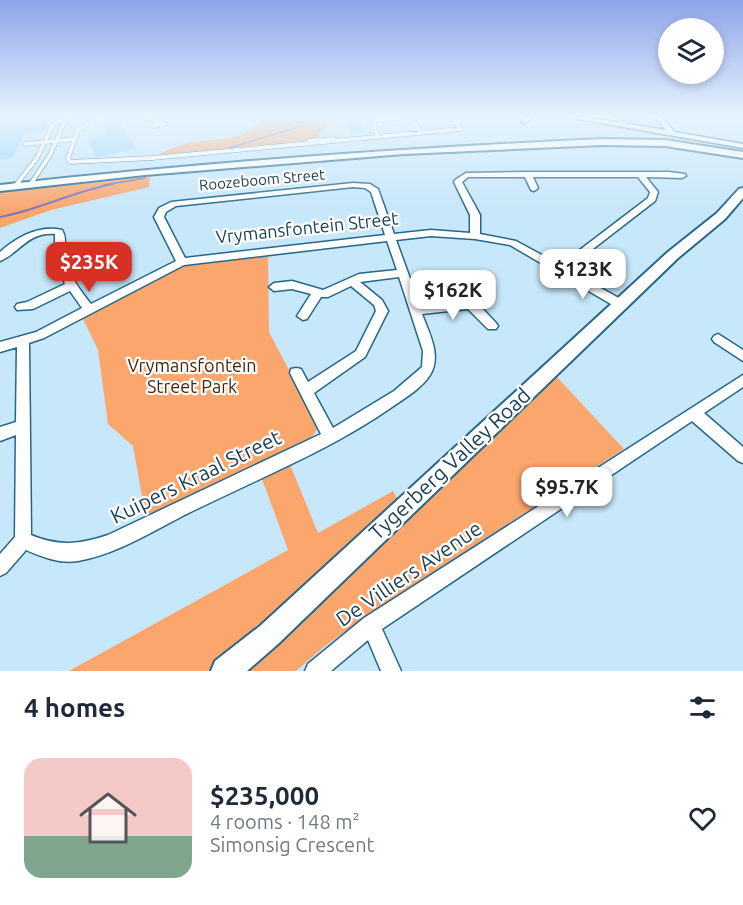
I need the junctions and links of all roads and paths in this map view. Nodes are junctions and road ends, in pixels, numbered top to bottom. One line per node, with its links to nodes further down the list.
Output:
1 (42, 148): 14 (lane)
2 (52, 148): 14 (lane)
3 (72, 148): 4 (lane)
4 (242, 148)
5 (470, 148): 14 (main road)
6 (659, 148): 9 (main road)
7 (694, 148): 8 (main road)
8 (743, 155)
9 (743, 161)
10 (527, 174): 11 (street); 16 (street); 18 (street)
11 (640, 174): 12 (street); 22 (street)
12 (682, 176)
13 (0, 183): 14 (main road)
14 (28, 183): 15 (main road)
15 (0, 188)
16 (534, 188)
17 (743, 191): 28 (main road, Tygerberg Valley Road)
18 (475, 236): 19 (street, Vrymansfontein Street); 22 (street, Vrymansfontein Street)
19 (390, 237): 21 (street, Vrymansfontein Street); 21 (street, Roozeboom Street); 23 (street, Kuipers Kraal Street)
20 (0, 258): 25 (street)
21 (182, 262): 30 (street, Vrymansfontein Street)
22 (560, 270): 28 (street, Vrymansfontein Street)
23 (403, 273): 24 (street); 31 (street, Kuipers Kraal Street)
24 (352, 281): 27 (street); 40 (street)
25 (70, 286): 29 (street); 30 (street)
26 (274, 287): 27 (street)
27 (317, 294): 32 (street)
28 (620, 304): 49 (main road, Tygerberg Valley Road)
29 (21, 307)
30 (89, 309): 35 (street, Vrymansfontein Street)
31 (415, 311): 33 (street); 44 (street, Kuipers Kraal Street)
32 (303, 316)
33 (492, 326)
34 (718, 339): 37 (street)
35 (23, 342): 36 (street, Vrymansfontein Street); 42 (street)
36 (0, 347)
37 (743, 356)
38 (296, 373): 40 (street)
39 (743, 380): 41 (street, De Villiers Avenue)
40 (306, 392): 44 (street)
41 (693, 413): 45 (street); 48 (street, De Villiers Avenue)
42 (23, 426): 43 (street); 46 (street)
43 (0, 434)
44 (329, 436): 46 (street, Kuipers Kraal Street)
45 (743, 456)
46 (23, 540): 47 (street)
47 (0, 567)
48 (371, 625): 50 (street, De Villiers Avenue); 51 (street)
49 (225, 671)
50 (315, 671)
51 (391, 671)

